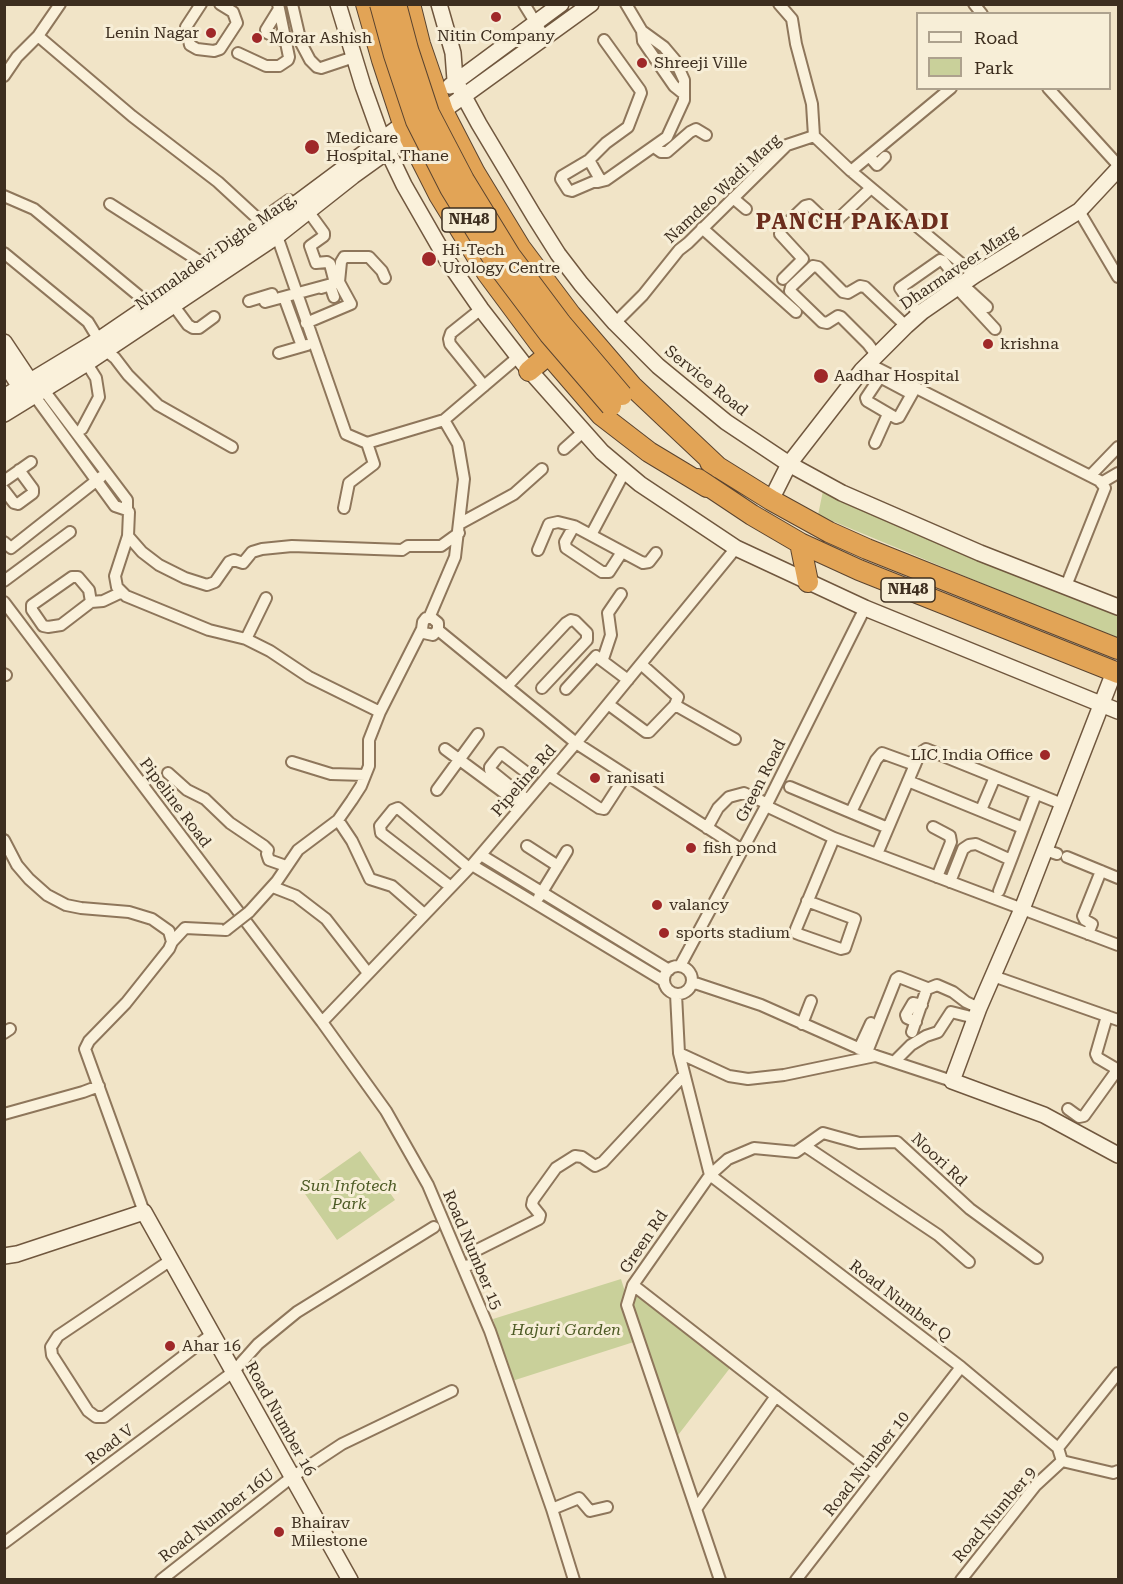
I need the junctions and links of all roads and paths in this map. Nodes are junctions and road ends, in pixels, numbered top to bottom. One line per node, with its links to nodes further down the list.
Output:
1 (60, 4): 20 (street)
2 (201, 4): 17 (street)
3 (220, 4): 17 (street)
4 (292, 4): 25 (street)
5 (338, 4): 25 (street)
6 (366, 4): 28 (highway)
7 (380, 4): 93 (highway, NH48, bridge)
8 (396, 4): 93 (highway, NH48, bridge)
9 (410, 4): 26 (highway)
10 (438, 4): 29 (street, Service Road)
11 (524, 4): 18 (street)
12 (561, 4): 18 (street)
13 (591, 4): 21 (street)
14 (626, 4): 19 (street)
15 (779, 4): 37 (street)
16 (278, 7): 23 (street); 23 (street)
17 (236, 8)
18 (536, 23): 21 (street); 29 (street)
19 (642, 31): 32 (street); 32 (street)
20 (38, 36): 27 (street); 42 (street)
21 (545, 38): 33 (street)
22 (604, 40): 41 (street)
23 (286, 42): 24 (street)
24 (238, 53)
25 (354, 57): 38 (street)
26 (428, 66): 28 (highway); 34 (highway)
27 (4, 76)
28 (387, 77): 35 (highway)
29 (455, 80): 33 (street, Service Road); 34 (street)
30 (949, 90): 40 (street)
31 (1050, 90): 44 (street)
32 (684, 94): 39 (street)
33 (464, 96): 34 (street); 76 (street, Service Road)
34 (441, 105): 35 (street, Nirmaladevi Dighe Marg,); 107 (highway)
35 (406, 130): 38 (street, Nirmaladevi Dighe Marg,); 84 (highway)
36 (706, 135): 39 (street)
37 (814, 136): 45 (street); 49 (street, Namdeo Wadi Marg)
38 (385, 145): 42 (street, Nirmaladevi Dighe Marg,); 52 (street, Nirmaladevi Dighe Marg,); 71 (street)
39 (654, 147): 46 (street)
40 (869, 156): 43 (street); 45 (street)
41 (589, 160): 46 (street); 46 (street)
42 (346, 165): 55 (street, Nirmaladevi Dighe Marg,)
43 (878, 165)
44 (1119, 167): 53 (street, Dharmaveer Marg)
45 (851, 171): 47 (street)
46 (601, 181)
47 (871, 188): 60 (street); 62 (street)
48 (4, 196): 69 (street)
49 (733, 198): 51 (street); 54 (street, Namdeo Wadi Marg)
50 (110, 204): 57 (street)
51 (746, 209)
52 (308, 211): 55 (street, Nirmaladevi Dighe Marg,); 61 (street)
53 (1079, 211): 58 (street); 62 (street, Dharmaveer Marg)
54 (702, 228): 72 (street); 76 (street, Namdeo Wadi Marg)
55 (271, 231): 57 (street, Nirmaladevi Dighe Marg,); 63 (street); 66 (street, Nirmaladevi Dighe Marg,)
56 (4, 253): 81 (street)
57 (207, 266): 66 (street, Nirmaladevi Dighe Marg,)
58 (1119, 277)
59 (385, 278): 61 (street)
60 (783, 279)
61 (333, 284): 63 (street); 65 (street); 75 (street)
62 (961, 285): 70 (street); 73 (street, Dharmaveer Marg); 73 (street); 78 (street)
63 (296, 294): 64 (street); 67 (street); 75 (street)
64 (284, 297): 68 (street); 82 (street)
65 (334, 297)
66 (169, 299): 69 (street, Nirmaladevi Dighe Marg,); 74 (street); 81 (street, Nirmaladevi Dighe Marg,)
67 (249, 301)
68 (265, 302)
69 (150, 305): 81 (street, Nirmaladevi Dighe Marg,)
70 (987, 307)
71 (481, 309): 88 (street); 89 (street)
72 (796, 312)
73 (919, 315): 77 (street, Dharmaveer Marg)
74 (214, 317)
75 (306, 323): 80 (street)
76 (615, 323): 106 (street, Service Road)
77 (906, 326): 86 (street, Dharmaveer Marg); 86 (street)
78 (995, 329)
79 (4, 342): 90 (street)
80 (313, 343): 82 (street); 100 (street)
81 (102, 345): 85 (street, Nirmaladevi Dighe Marg,); 101 (street)
82 (302, 346): 83 (street)
83 (279, 353)
84 (549, 354): 88 (highway); 117 (highway)
85 (83, 357): 90 (street, Nirmaladevi Dighe Marg,); 97 (street)
86 (873, 360): 91 (street); 106 (street, Dharmaveer Marg)
87 (4, 362): 90 (street)
88 (524, 364): 89 (street); 98 (street)
89 (484, 386): 96 (street)
90 (32, 388): 92 (street, Nirmaladevi Dighe Marg,); 94 (street, Nirmaladevi Dighe Marg,); 112 (street); 114 (street)
91 (913, 391): 95 (street); 95 (street); 113 (street)
92 (4, 397)
93 (616, 400): 107 (highway, NH48); 117 (highway, NH48)
94 (4, 414)
95 (888, 414): 99 (street)
96 (444, 420): 100 (street); 123 (street)
97 (82, 429)
98 (583, 432): 103 (street); 110 (street)
99 (874, 442)
100 (367, 443): 120 (street)
101 (231, 447)
102 (1119, 447): 105 (street)
103 (564, 449)
104 (31, 462): 109 (street)
105 (1104, 462): 111 (street); 113 (street)
106 (789, 464): 119 (street, Dharmaveer Marg); 135 (street, Service Road)
107 (719, 468): 119 (highway, NH48)
108 (542, 469): 123 (street)
109 (19, 470): 115 (street); 118 (street)
110 (625, 471): 125 (street); 129 (street)
111 (1119, 471): 116 (street)
112 (106, 473): 114 (street); 121 (street)
113 (1090, 476): 116 (street)
114 (89, 477): 121 (street); 127 (street)
115 (4, 481)
116 (1101, 483): 135 (street)
117 (707, 487): 128 (highway, NH48)
118 (4, 489)
119 (771, 500): 147 (highway, NH48)
120 (344, 508)
121 (127, 510): 126 (street)
122 (574, 526): 125 (street); 130 (street); 131 (street)
123 (459, 528): 126 (street); 143 (street)
124 (70, 532): 133 (street)
125 (591, 534): 131 (street)
126 (128, 536): 136 (street)
127 (4, 542)
128 (800, 543): 134 (highway); 150 (highway, NH48)
129 (736, 548): 134 (street); 149 (street, Pipeline Rd)
130 (538, 550)
131 (622, 552): 132 (street)
132 (656, 553)
133 (4, 581)
134 (807, 582): 142 (street)
135 (1066, 586): 141 (street, Service Road)
136 (122, 592): 139 (street); 146 (street)
137 (621, 594): 148 (street)
138 (266, 598): 146 (street)
139 (91, 602): 139 (street)
140 (4, 603): 227 (street, Pipeline Road)
141 (1119, 607)
142 (865, 608): 156 (street); 178 (street, Green Road)
143 (429, 618): 144 (street); 145 (street)
144 (422, 629): 145 (street); 159 (street)
145 (438, 630): 152 (street)
146 (246, 639): 159 (street)
147 (1119, 649)
148 (603, 660): 151 (street); 154 (street)
149 (641, 664): 151 (street, Pipeline Rd); 157 (street)
150 (1116, 673): 156 (street)
151 (628, 680): 155 (street, Pipeline Rd)
152 (507, 686): 153 (street); 162 (street)
153 (542, 688)
154 (566, 689)
155 (608, 704): 157 (street); 162 (street, Pipeline Rd)
156 (1101, 704): 158 (street); 177 (street)
157 (675, 705): 161 (street)
158 (1119, 711)
159 (380, 712): 168 (street)
160 (478, 734): 164 (street)
161 (735, 739)
162 (576, 743): 169 (street, Pipeline Rd); 170 (street)
163 (445, 749): 164 (street)
164 (460, 759): 174 (street); 176 (street)
165 (292, 762): 168 (street)
166 (915, 765): 171 (street); 172 (street); 180 (street)
167 (168, 773): 195 (street)
168 (365, 775): 181 (street)
169 (549, 775): 170 (street); 176 (street, Pipeline Rd)
170 (626, 776): 183 (street)
171 (995, 777): 175 (street); 179 (street)
172 (908, 781): 179 (street); 184 (street)
173 (790, 787): 180 (street)
174 (437, 790)
175 (1036, 794): 177 (street); 185 (street)
176 (523, 800): 193 (street, Pipeline Rd)
177 (1062, 804): 192 (street)
178 (767, 805): 183 (street); 186 (street); 189 (street, Green Road)
179 (981, 810): 185 (street)
180 (851, 812): 184 (street)
181 (338, 820): 195 (street); 209 (street)
182 (933, 827): 199 (street)
183 (707, 828): 189 (street)
184 (888, 828): 191 (street)
185 (1023, 828): 194 (street)
186 (834, 838): 191 (street); 206 (street)
187 (4, 840): 213 (street)
188 (527, 846): 196 (street)
189 (742, 850): 215 (street, Green Road)
190 (567, 851): 196 (street)
191 (877, 854): 199 (street)
192 (1056, 854): 198 (street); 208 (street)
193 (480, 855): 197 (street, Pipeline Rd); 205 (street)
194 (1011, 860): 201 (street); 204 (street)
195 (286, 866): 203 (street)
196 (558, 866): 205 (street)
197 (470, 867): 202 (street, Pipeline Rd); 202 (street); 207 (street)
198 (1101, 871): 200 (street); 211 (street)
199 (937, 877): 201 (street)
200 (1119, 878)
201 (950, 882): 208 (street)
202 (451, 886): 209 (street, Pipeline Rd)
203 (273, 887): 212 (street); 213 (street, bridge)
204 (999, 891)
205 (542, 892): 207 (street); 216 (street)
206 (807, 901): 206 (street)
207 (536, 903): 219 (street)
208 (1022, 909): 211 (street); 218 (street)
209 (424, 914): 217 (street, Pipeline Rd)
210 (324, 933): 212 (street)
211 (1088, 934): 214 (street)
212 (342, 938): 217 (street)
213 (172, 942): 236 (street)
214 (1119, 945)
215 (680, 966): 216 (street); 220 (street)
216 (669, 970): 219 (street)
217 (368, 973): 227 (street, Pipeline Rd)
218 (993, 976): 224 (street); 225 (street)
219 (664, 981): 222 (street)
220 (692, 982): 222 (street); 229 (street)
221 (927, 989): 224 (street); 230 (street); 231 (street)
222 (676, 994): 232 (street)
223 (811, 1001): 229 (street)
224 (977, 1013): 233 (street); 235 (street)
225 (1107, 1016): 226 (street); 237 (street)
226 (1119, 1020)
227 (322, 1022): 248 (street, Road Number 15)
228 (870, 1023): 231 (street)
229 (802, 1024): 231 (street)
230 (914, 1027)
231 (867, 1052): 232 (street); 233 (street)
232 (679, 1053): 234 (street)
233 (894, 1062): 235 (street)
234 (684, 1075): 241 (street); 248 (street)
235 (952, 1081): 240 (street)
236 (99, 1086): 238 (street); 242 (street)
237 (1068, 1108)
238 (4, 1114)
239 (805, 1146): 241 (street, Noori Rd); 245 (street, Noori Rd); 247 (street)
240 (1119, 1155)
241 (710, 1175): 249 (street, Green Rd); 251 (street, Road Number Q)
242 (144, 1212): 244 (street); 246 (street, Road Number 16)
243 (434, 1227): 252 (street, Road V)
244 (4, 1256)
245 (1037, 1258)
246 (171, 1260): 250 (street, Road Number 16); 250 (street)
247 (969, 1262)
248 (463, 1267): 262 (street, Road Number 15)
249 (633, 1285): 255 (street); 263 (street, Green Rd)
250 (212, 1334): 252 (street, Road Number 16)
251 (961, 1367): 256 (street, Road Number Q); 259 (street, Road Number 10)
252 (233, 1372): 260 (street, Road Number 16); 264 (street, Road V)
253 (1119, 1373): 256 (street)
254 (452, 1390): 260 (street, Road Number 16U)
255 (776, 1396): 259 (street); 263 (street)
256 (1058, 1448): 257 (street)
257 (1062, 1461): 258 (street); 270 (street, Road Number 9)
258 (1119, 1471)
259 (877, 1475): 269 (street, Road Number 10)
260 (292, 1477): 265 (street, Road Number 16U); 266 (street, Road Number 16)
261 (607, 1507): 262 (street)
262 (552, 1509): 267 (street, Road Number 15)
263 (696, 1509): 268 (street, Green Rd)
264 (4, 1544)
265 (161, 1580)
266 (350, 1580)
267 (574, 1580)
268 (720, 1580)
269 (796, 1580)
270 (961, 1580)

